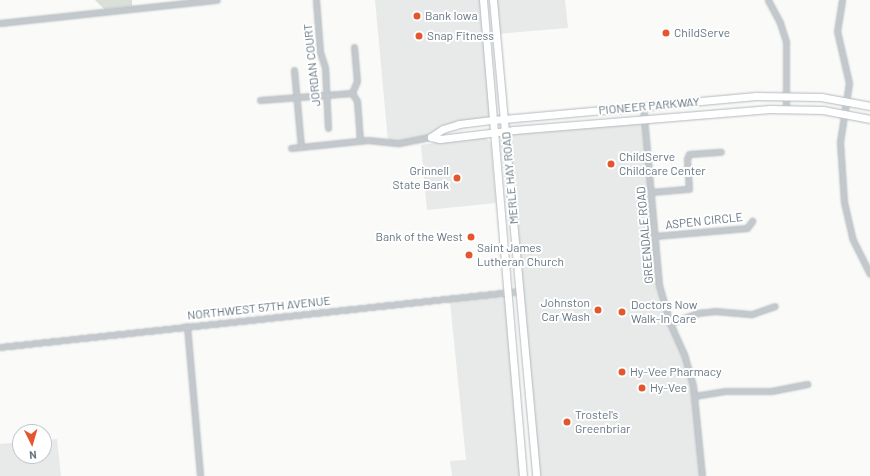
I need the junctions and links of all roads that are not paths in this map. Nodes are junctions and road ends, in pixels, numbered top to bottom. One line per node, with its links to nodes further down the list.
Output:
1 (217, 0): 7 (street)
2 (316, 0): 11 (street, JORDAN COURT)
3 (483, 0): 23 (main road, MERLE HAY ROAD)
4 (493, 0): 20 (main road, MERLE HAY ROAD)
5 (768, 0): 12 (street)
6 (842, 0): 15 (street)
7 (0, 24)
8 (354, 47): 10 (street)
9 (294, 70): 13 (street)
10 (352, 93): 11 (street); 28 (street)
11 (326, 94): 13 (street); 24 (street, JORDAN COURT)
12 (786, 95): 15 (main road, PIONEER PARKWAY); 16 (main road, PIONEER PARKWAY); 18 (street)
13 (296, 97): 14 (street); 30 (street)
14 (260, 100)
15 (846, 101): 17 (main road, PIONEER PARKWAY); 19 (street)
16 (643, 106): 20 (main road, PIONEER PARKWAY); 21 (street, GREENDALE ROAD)
17 (870, 106)
18 (786, 108): 19 (main road, PIONEER PARKWAY); 21 (main road, PIONEER PARKWAY)
19 (844, 114): 22 (main road, PIONEER PARKWAY); 35 (street)
20 (504, 119): 23 (main road, PIONEER PARKWAY); 25 (main road, MERLE HAY ROAD)
21 (644, 119): 25 (main road, PIONEER PARKWAY); 32 (street, GREENDALE ROAD)
22 (870, 119)
23 (493, 120): 26 (main road, MERLE HAY ROAD); 27 (main road, PIONEER PARKWAY)
24 (328, 128)
25 (506, 131): 26 (main road, PIONEER PARKWAY); 36 (main road, MERLE HAY ROAD)
26 (494, 132): 27 (main road, PIONEER PARKWAY); 37 (main road, MERLE HAY ROAD)
27 (431, 137): 28 (street, PIONEER PARKWAY)
28 (360, 141): 30 (street, PIONEER PARKWAY)
29 (292, 148): 30 (street, PIONEER PARKWAY)
30 (300, 148)
31 (721, 152): 32 (street)
32 (651, 192): 34 (street, GREENDALE ROAD)
33 (752, 221): 34 (street, ASPEN CIRCLE)
34 (655, 236): 39 (street, GREENDALE ROAD)
35 (870, 274)
36 (520, 291): 37 (street, NORTHWEST 57TH AVENUE); 46 (main road, MERLE HAY ROAD)
37 (507, 292): 40 (street, NORTHWEST 57TH AVENUE); 45 (main road, MERLE HAY ROAD)
38 (775, 306): 39 (street)
39 (670, 323): 43 (street, GREENDALE ROAD)
40 (187, 326): 41 (street, NORTHWEST 57TH AVENUE); 44 (street)
41 (0, 347)
42 (807, 384): 43 (street)
43 (694, 396): 47 (street, GREENDALE ROAD)
44 (200, 476)
45 (523, 476)
46 (536, 476)
47 (702, 476)

